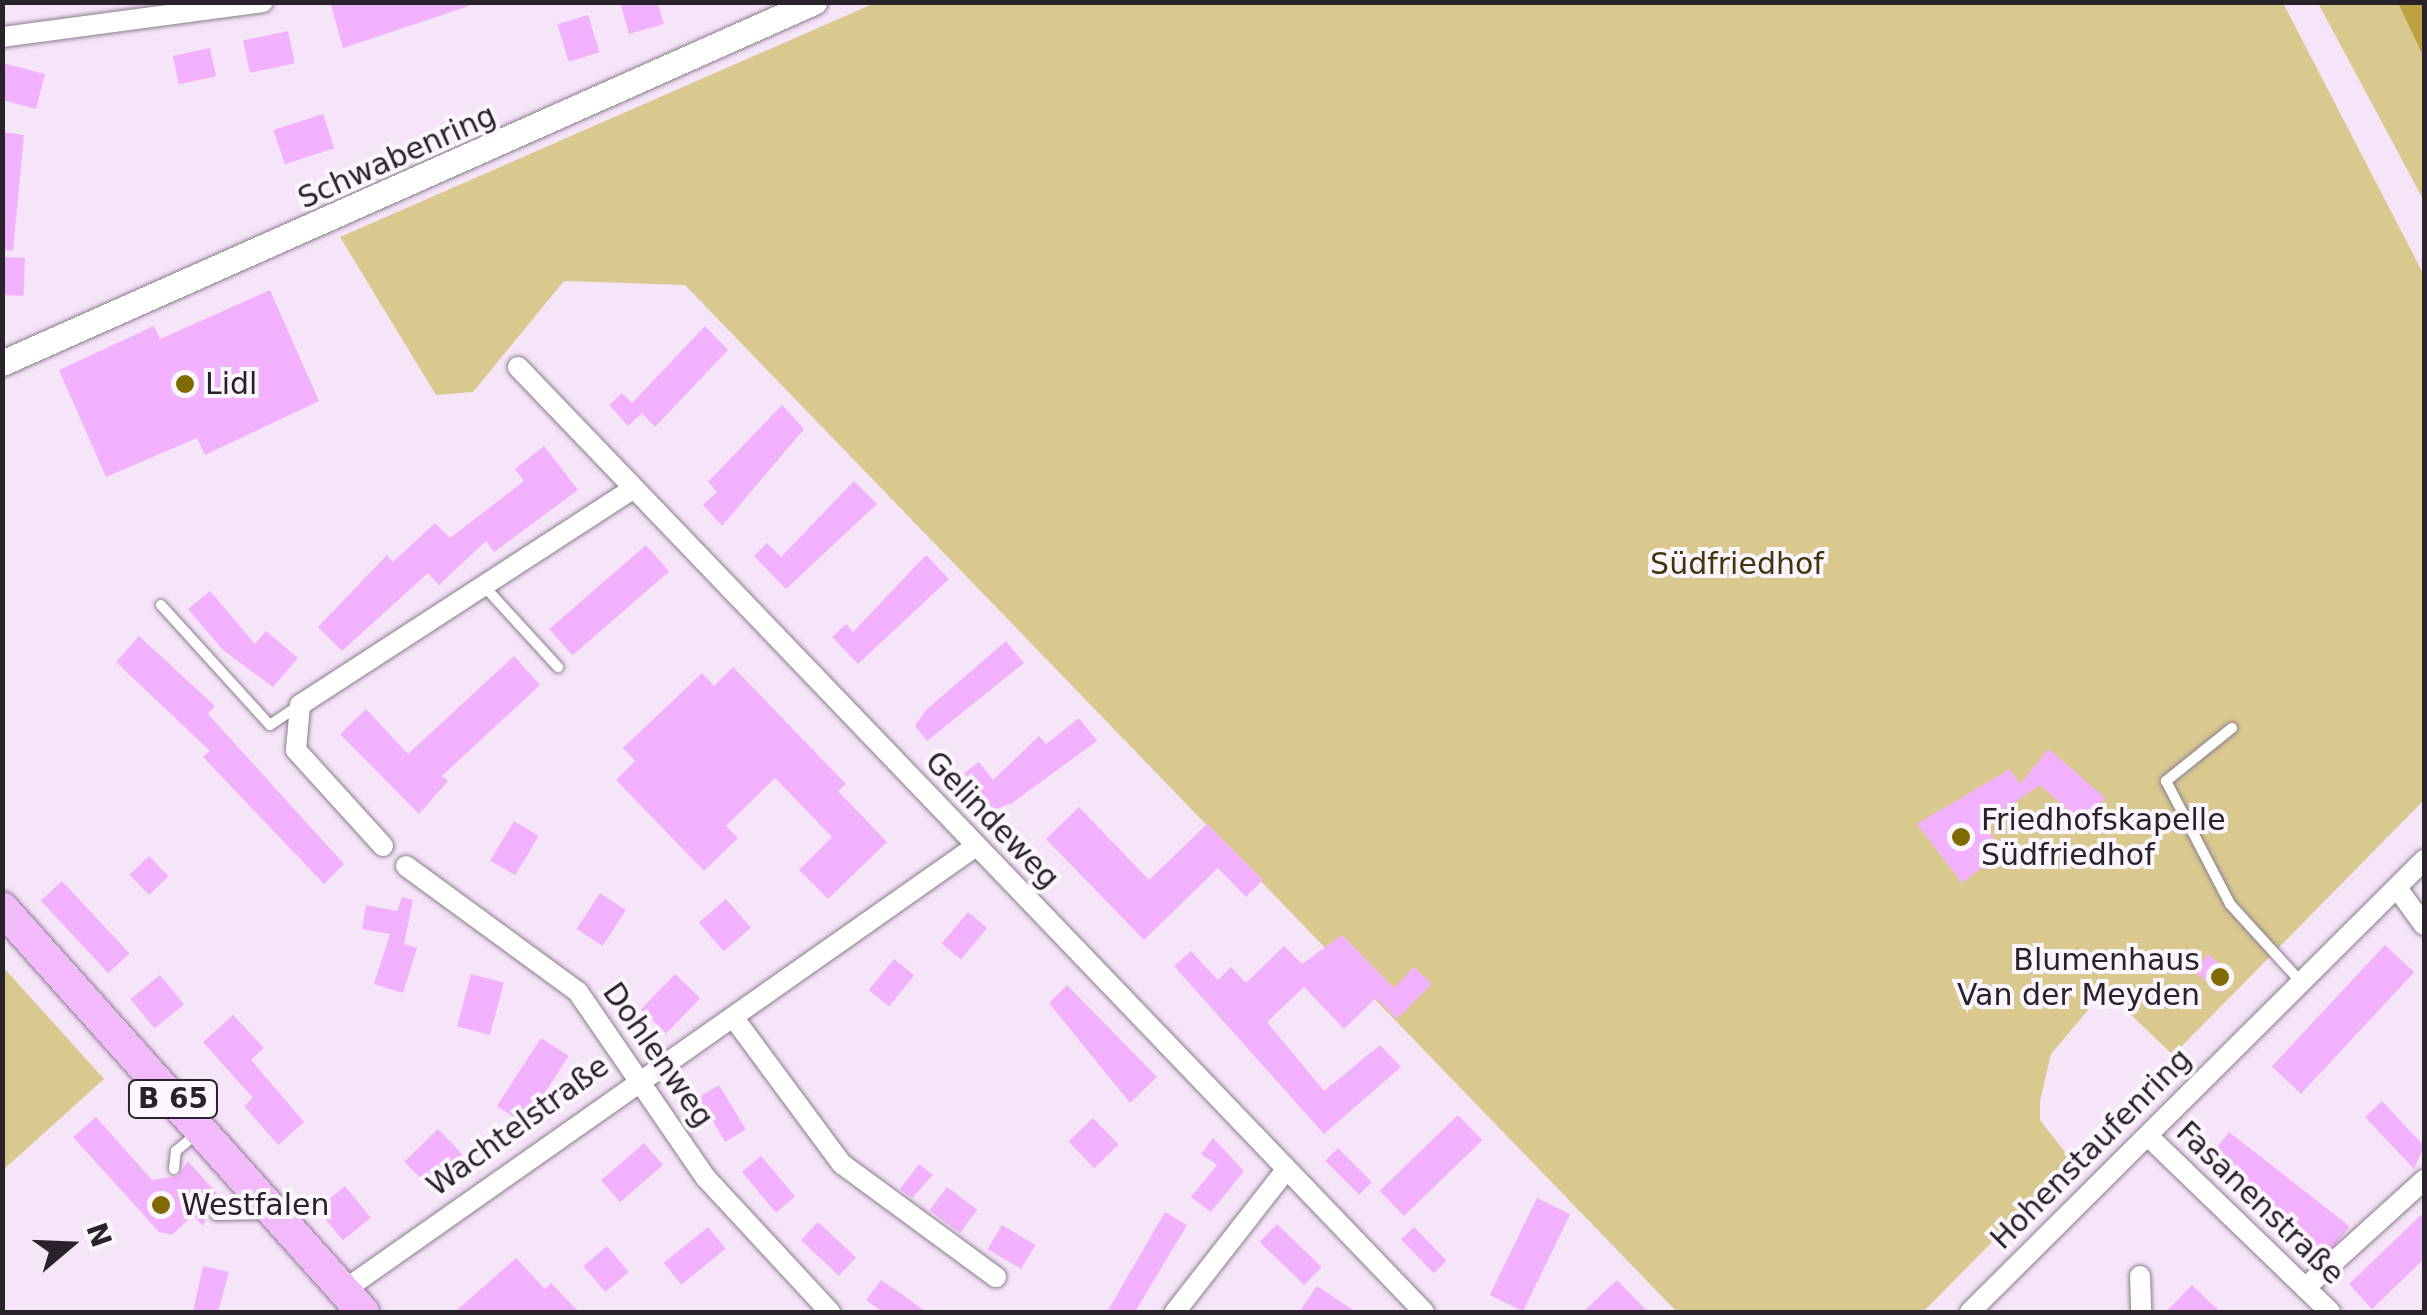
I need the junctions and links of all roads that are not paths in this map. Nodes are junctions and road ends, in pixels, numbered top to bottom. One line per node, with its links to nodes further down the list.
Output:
1 (263, 2): 3 (street)
2 (814, 2): 4 (street, Schwabenring)
3 (2, 36)
4 (2, 362)
5 (518, 367): 6 (street, Gelindeweg)
6 (632, 489): 7 (street); 13 (street, Gelindeweg)
7 (484, 586): 9 (lane); 10 (street)
8 (161, 605): 10 (lane)
9 (558, 667)
10 (300, 705): 12 (street)
11 (2232, 728): 19 (lane)
12 (384, 846)
13 (976, 846): 20 (street, Wachtelstraße); 25 (street, Gelindeweg)
14 (2424, 860): 16 (street, Hohenstaufenring)
15 (406, 866): 21 (street, Dohlenweg)
16 (2396, 888): 18 (street); 19 (street, Hohenstaufenring)
17 (2, 908): 22 (main road, B 65)
18 (2424, 925)
19 (2301, 982): 23 (street, Hohenstaufenring)
20 (736, 1021): 21 (street, Wachtelstraße); 30 (street)
21 (640, 1074): 32 (street, Wachtelstraße); 33 (street, Dohlenweg)
22 (200, 1130): 24 (lane); 27 (main road, B 65)
23 (2148, 1136): 31 (street, Fasanenstraße); 36 (street, Hohenstaufenring)
24 (174, 1169)
25 (1284, 1170): 34 (street); 35 (street, Gelindeweg)
26 (2424, 1180): 31 (street)
27 (273, 1212): 28 (lane); 32 (main road, B 65)
28 (216, 1214)
29 (2140, 1276): 37 (street)
30 (996, 1277)
31 (2305, 1288): 38 (street, Fasanenstraße)
32 (353, 1302)
33 (830, 1312)
34 (1174, 1312)
35 (1424, 1312)
36 (1970, 1312)
37 (2142, 1312)
38 (2330, 1312)

